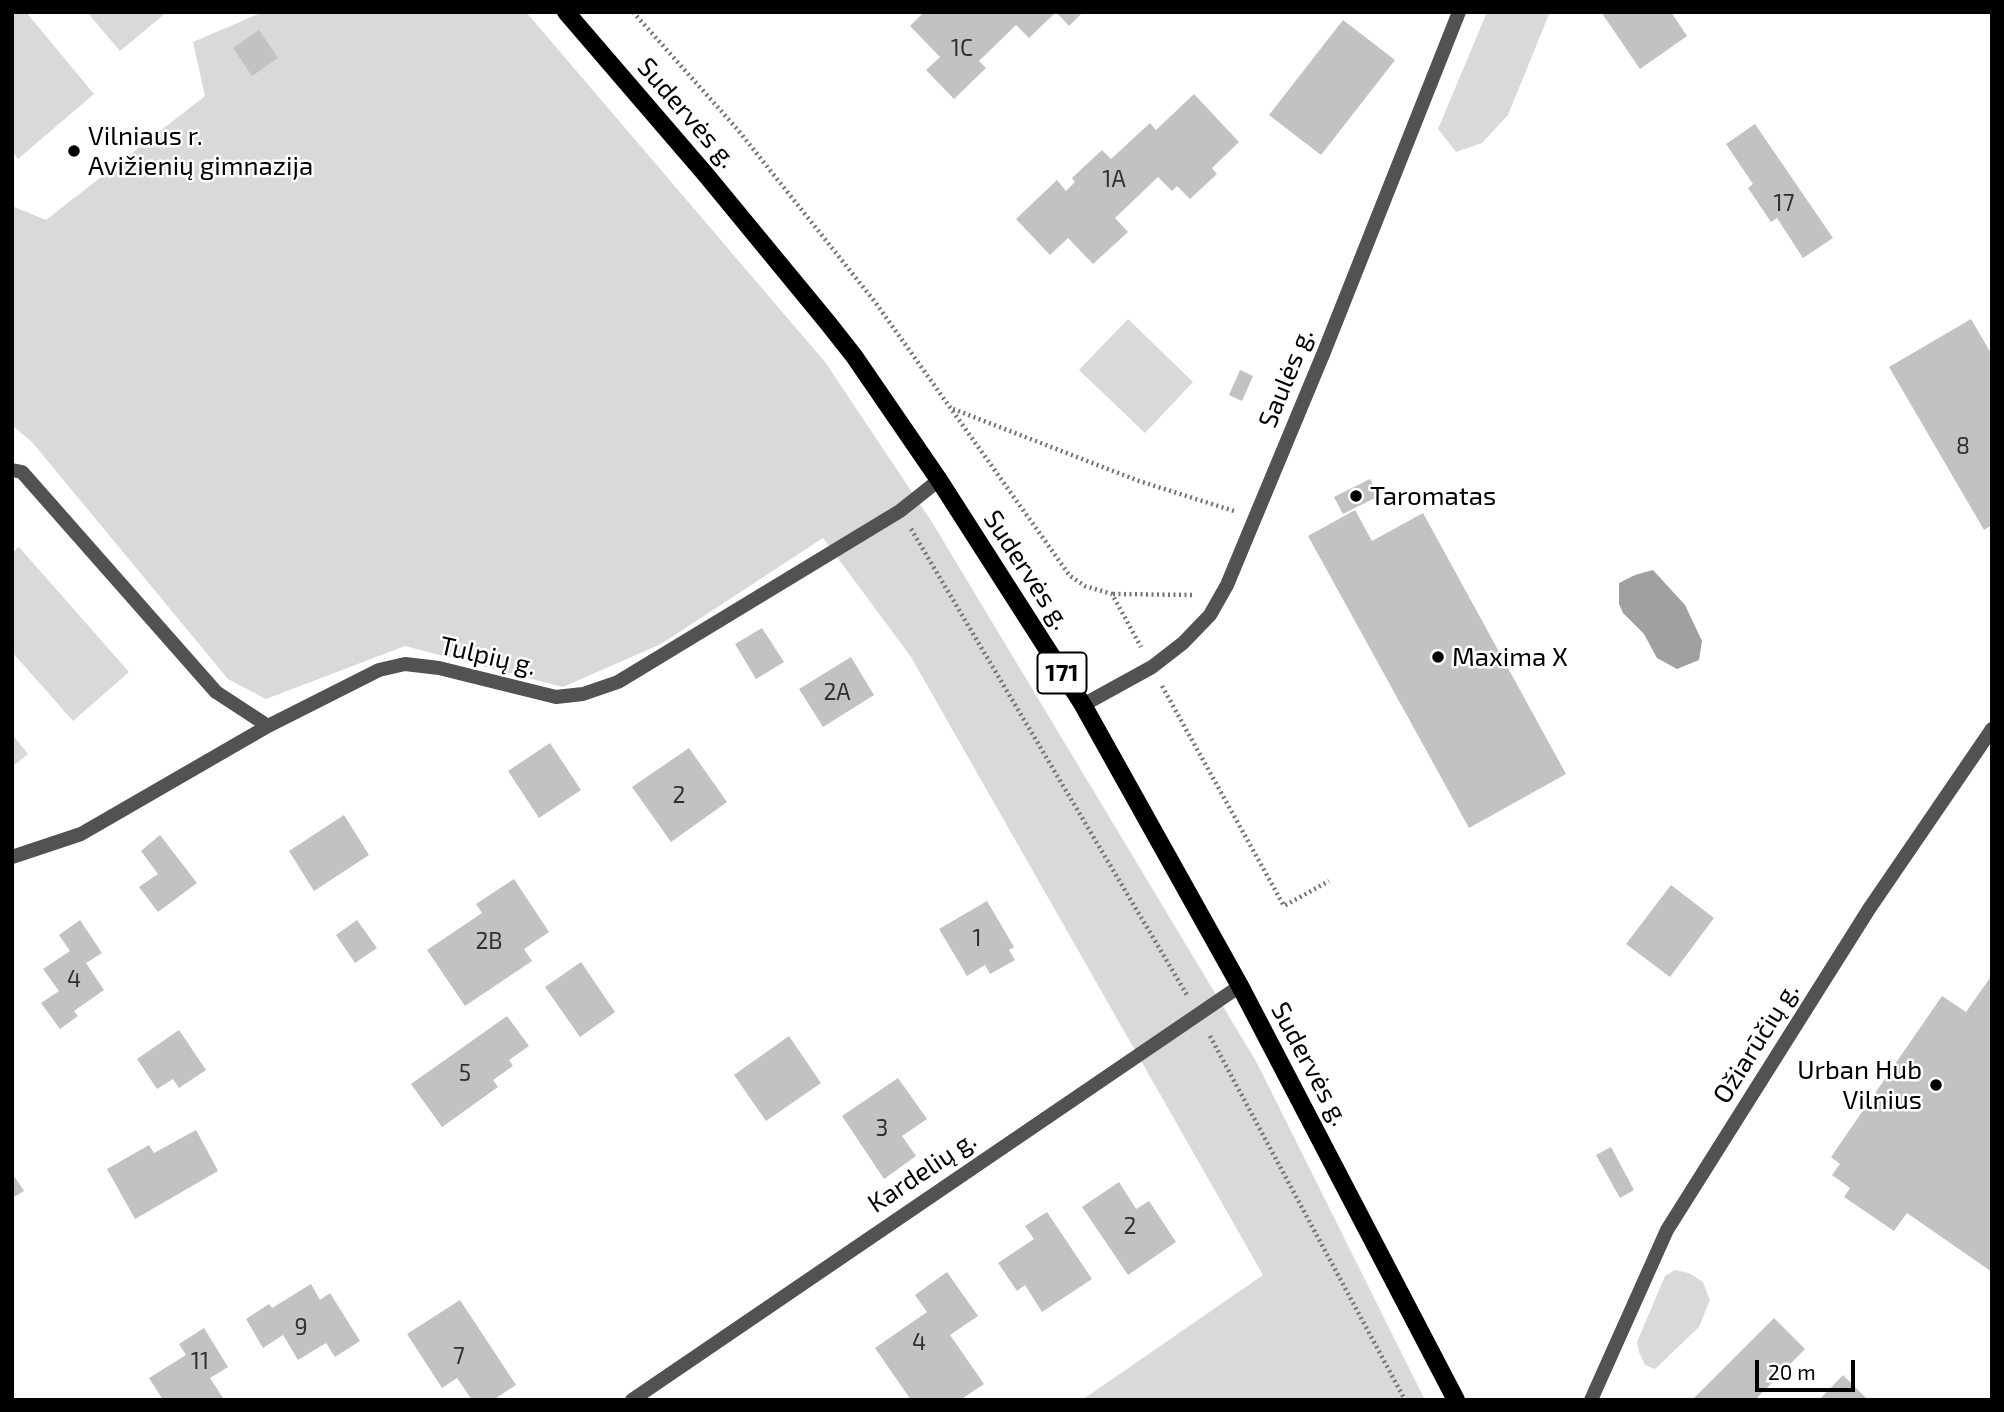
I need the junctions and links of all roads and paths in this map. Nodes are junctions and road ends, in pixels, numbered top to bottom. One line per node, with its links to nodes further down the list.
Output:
1 (566, 12): 6 (main road, Sudervės g. / 171)
2 (633, 12): 4 (path)
3 (1459, 12): 8 (street, Saulės g.)
4 (951, 408): 8 (path); 10 (path)
5 (12, 470): 13 (street)
6 (939, 480): 7 (street, Tulpių g.); 12 (main road, Sudervės g. / 171)
7 (900, 511): 13 (street, Tulpių g.); 18 (path)
8 (1255, 517): 9 (street, Saulės g.)
9 (1227, 585): 10 (path); 11 (street, Saulės g.)
10 (1112, 594): 11 (path)
11 (1152, 667): 12 (street, Saulės g.); 16 (path)
12 (1083, 705): 17 (main road, Sudervės g. / 171)
13 (268, 726): 15 (street, Tulpių g.)
14 (1992, 729): 22 (street, Ožiarūčių g.)
15 (12, 857)
16 (1329, 881)
17 (1240, 986): 18 (street, Kardelių g.); 21 (main road, Sudervės g. / 171)
18 (1198, 1013): 19 (street, Kardelių g.); 20 (path)
19 (632, 1400)
20 (1405, 1400)
21 (1457, 1400)
22 (1591, 1400)

